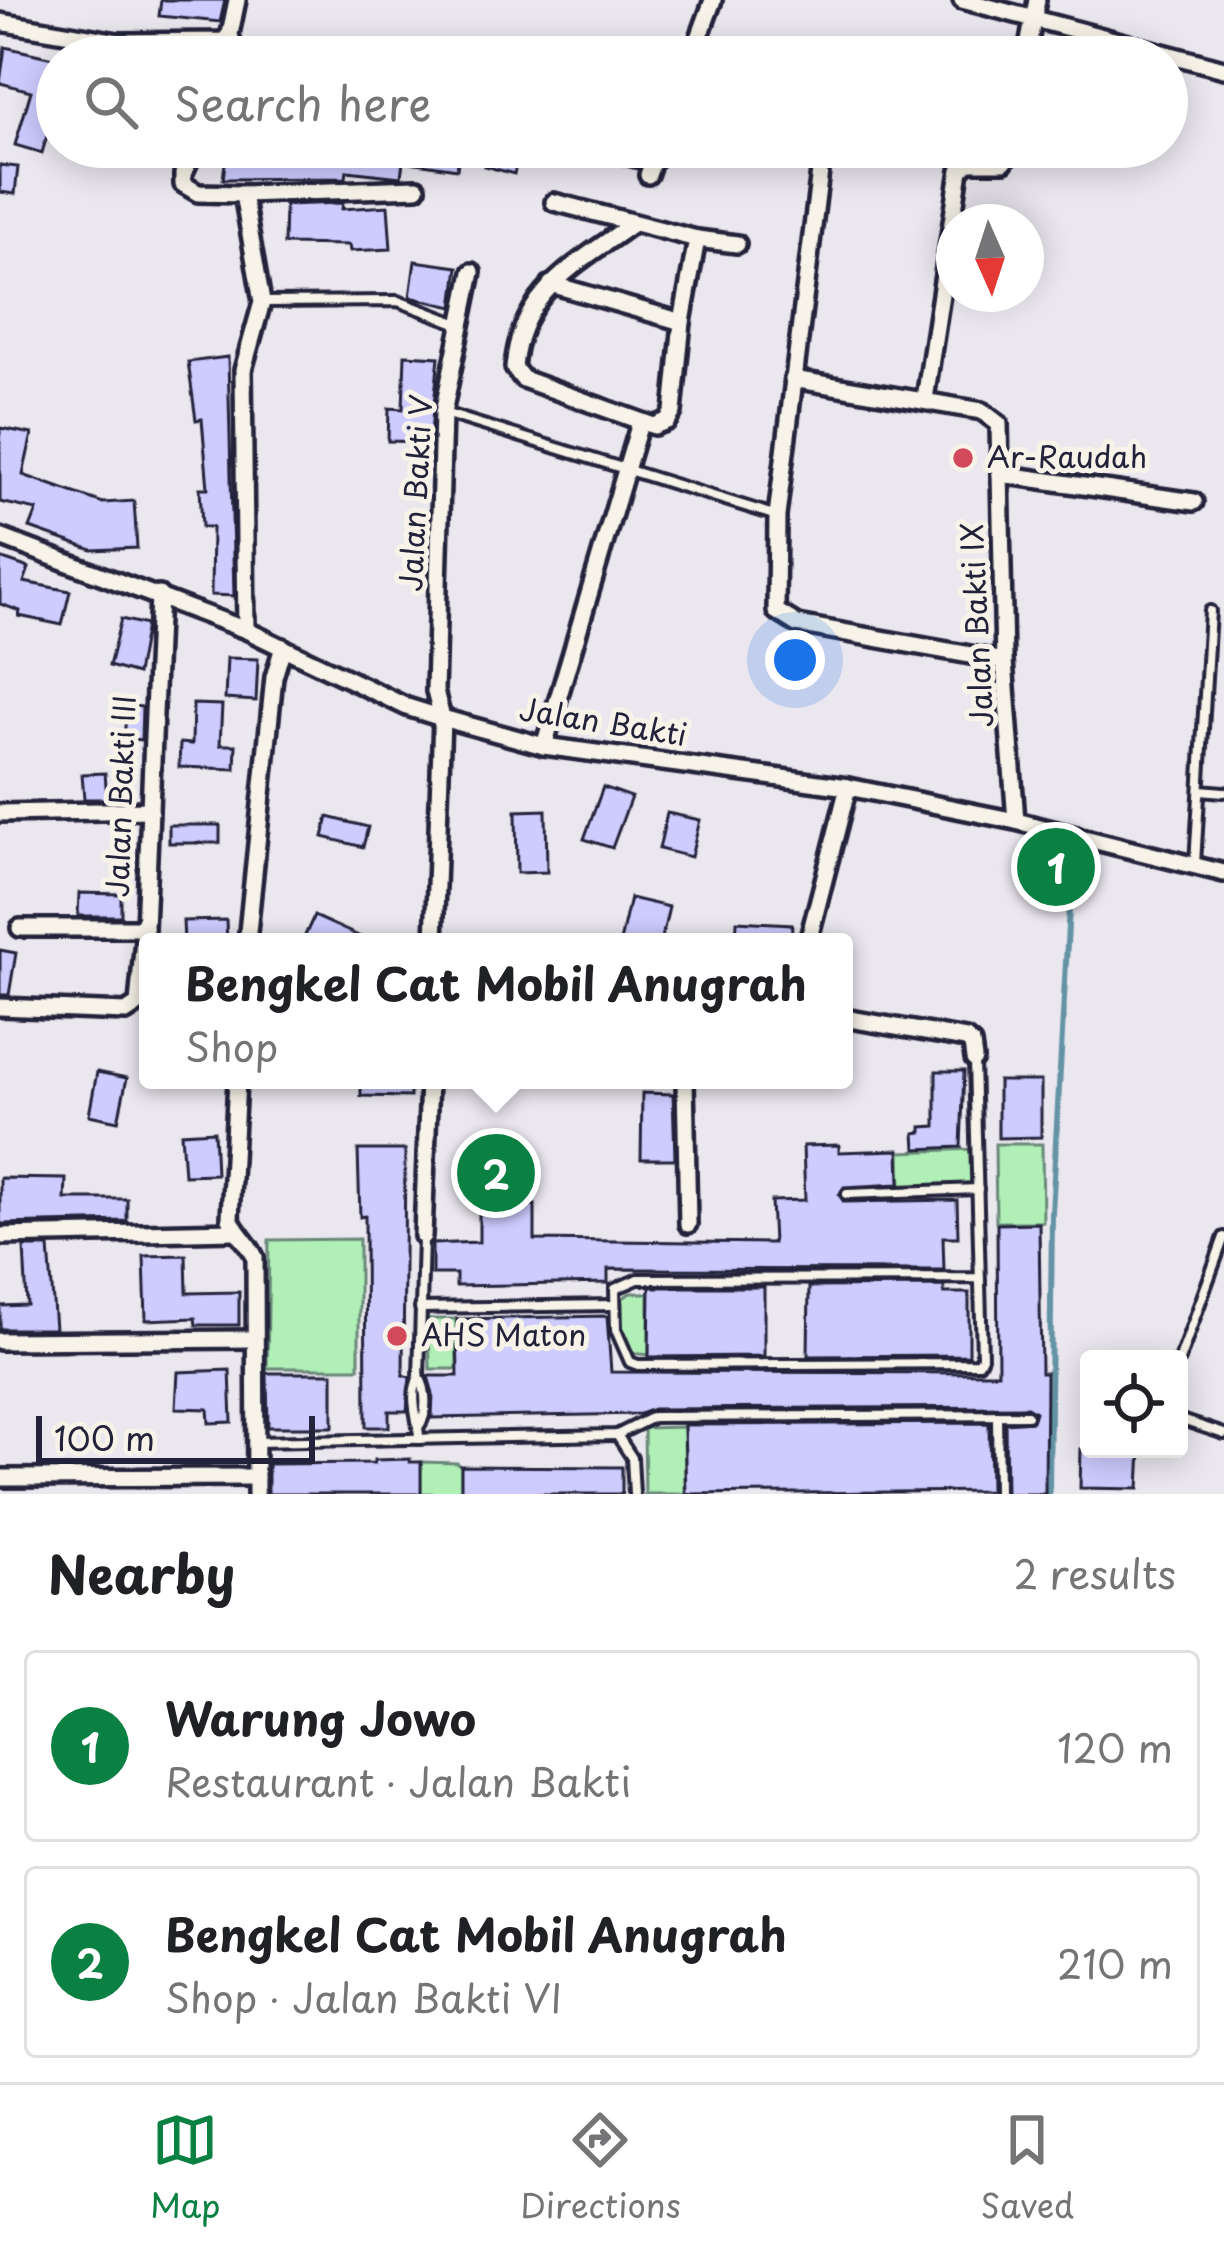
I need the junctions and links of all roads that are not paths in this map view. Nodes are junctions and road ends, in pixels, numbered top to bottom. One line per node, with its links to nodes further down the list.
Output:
1 (238, 0): 7 (street)
2 (713, 0): 9 (street)
3 (962, 0): 5 (street)
4 (1036, 0): 5 (street)
5 (1031, 18): 10 (street); 11 (street)
6 (0, 22): 8 (street)
7 (230, 34)
8 (83, 36)
9 (700, 36)
10 (1029, 36)
11 (1099, 36)
12 (1188, 59): 13 (street)
13 (1224, 69)
14 (186, 168): 20 (street)
15 (650, 168): 18 (street)
16 (820, 168): 30 (street)
17 (962, 168): 31 (street)
18 (648, 175)
19 (417, 188): 20 (street)
20 (243, 194): 27 (street)
21 (554, 202): 22 (street)
22 (632, 224): 23 (street); 26 (street)
23 (697, 239): 24 (street); 28 (street)
24 (737, 244)
25 (472, 272): 29 (street, Jalan Bakti V)
26 (551, 284): 28 (street); 33 (street)
27 (262, 302): 29 (lane); 41 (street)
28 (682, 322): 33 (street)
29 (460, 324): 32 (street, Jalan Bakti V)
30 (793, 380): 31 (street, Jalan Bakti IX); 37 (street)
31 (925, 399): 35 (street, Jalan Bakti IX)
32 (443, 412): 34 (lane); 44 (street, Jalan Bakti V)
33 (640, 423): 34 (street)
34 (626, 469): 37 (lane); 45 (street)
35 (1000, 474): 36 (street); 43 (street, Jalan Bakti IX)
36 (1194, 502)
37 (777, 516): 43 (street)
38 (0, 537): 39 (street, Jalan Bakti)
39 (159, 595): 41 (street, Jalan Bakti); 49 (street, Jalan Bakti III)
40 (1210, 610): 47 (lane)
41 (246, 630): 42 (street, Jalan Bakti)
42 (283, 647): 44 (street, Jalan Bakti); 57 (street)
43 (1004, 661): 51 (street, Jalan Bakti IX)
44 (442, 718): 45 (street, Jalan Bakti); 58 (street, Jalan Bakti V)
45 (544, 746): 46 (street, Jalan Bakti)
46 (848, 788): 51 (street, Jalan Bakti); 59 (street)
47 (1199, 790): 48 (lane); 52 (lane)
48 (1224, 792)
49 (150, 810): 50 (street); 55 (street, Jalan Bakti III)
50 (0, 813)
51 (1016, 821): 52 (street, Jalan Bakti)
52 (1195, 866): 53 (street, Jalan Bakti)
53 (1224, 873)
54 (20, 928): 55 (street)
55 (145, 928): 56 (street, Jalan Bakti III)
56 (145, 933)
57 (249, 933)
58 (434, 933)
59 (810, 933)
60 (139, 1001): 61 (street, Jalan Bakti III)
61 (0, 1007)
62 (853, 1020): 63 (street)
63 (974, 1059): 67 (lane)
64 (237, 1089): 70 (street)
65 (428, 1089): 72 (street)
66 (685, 1089): 69 (street)
67 (979, 1189): 68 (lane); 74 (lane)
68 (847, 1194)
69 (688, 1224)
70 (235, 1231): 71 (street); 77 (street)
71 (0, 1236)
72 (423, 1236): 76 (lane)
73 (1224, 1237): 79 (lane)
74 (980, 1278): 75 (lane); 75 (lane)
75 (614, 1305): 76 (lane)
76 (420, 1309): 85 (lane)
77 (254, 1339): 78 (street); 86 (street)
78 (0, 1341)
79 (1183, 1350)
80 (997, 1415): 81 (lane); 84 (lane); 90 (lane)
81 (1028, 1415)
82 (1188, 1422): 83 (lane)
83 (1224, 1435)
84 (617, 1436): 85 (lane); 89 (lane)
85 (419, 1439): 86 (lane)
86 (255, 1442): 88 (street)
87 (0, 1478): 88 (street)
88 (256, 1486)
89 (634, 1494)
90 (998, 1494)

